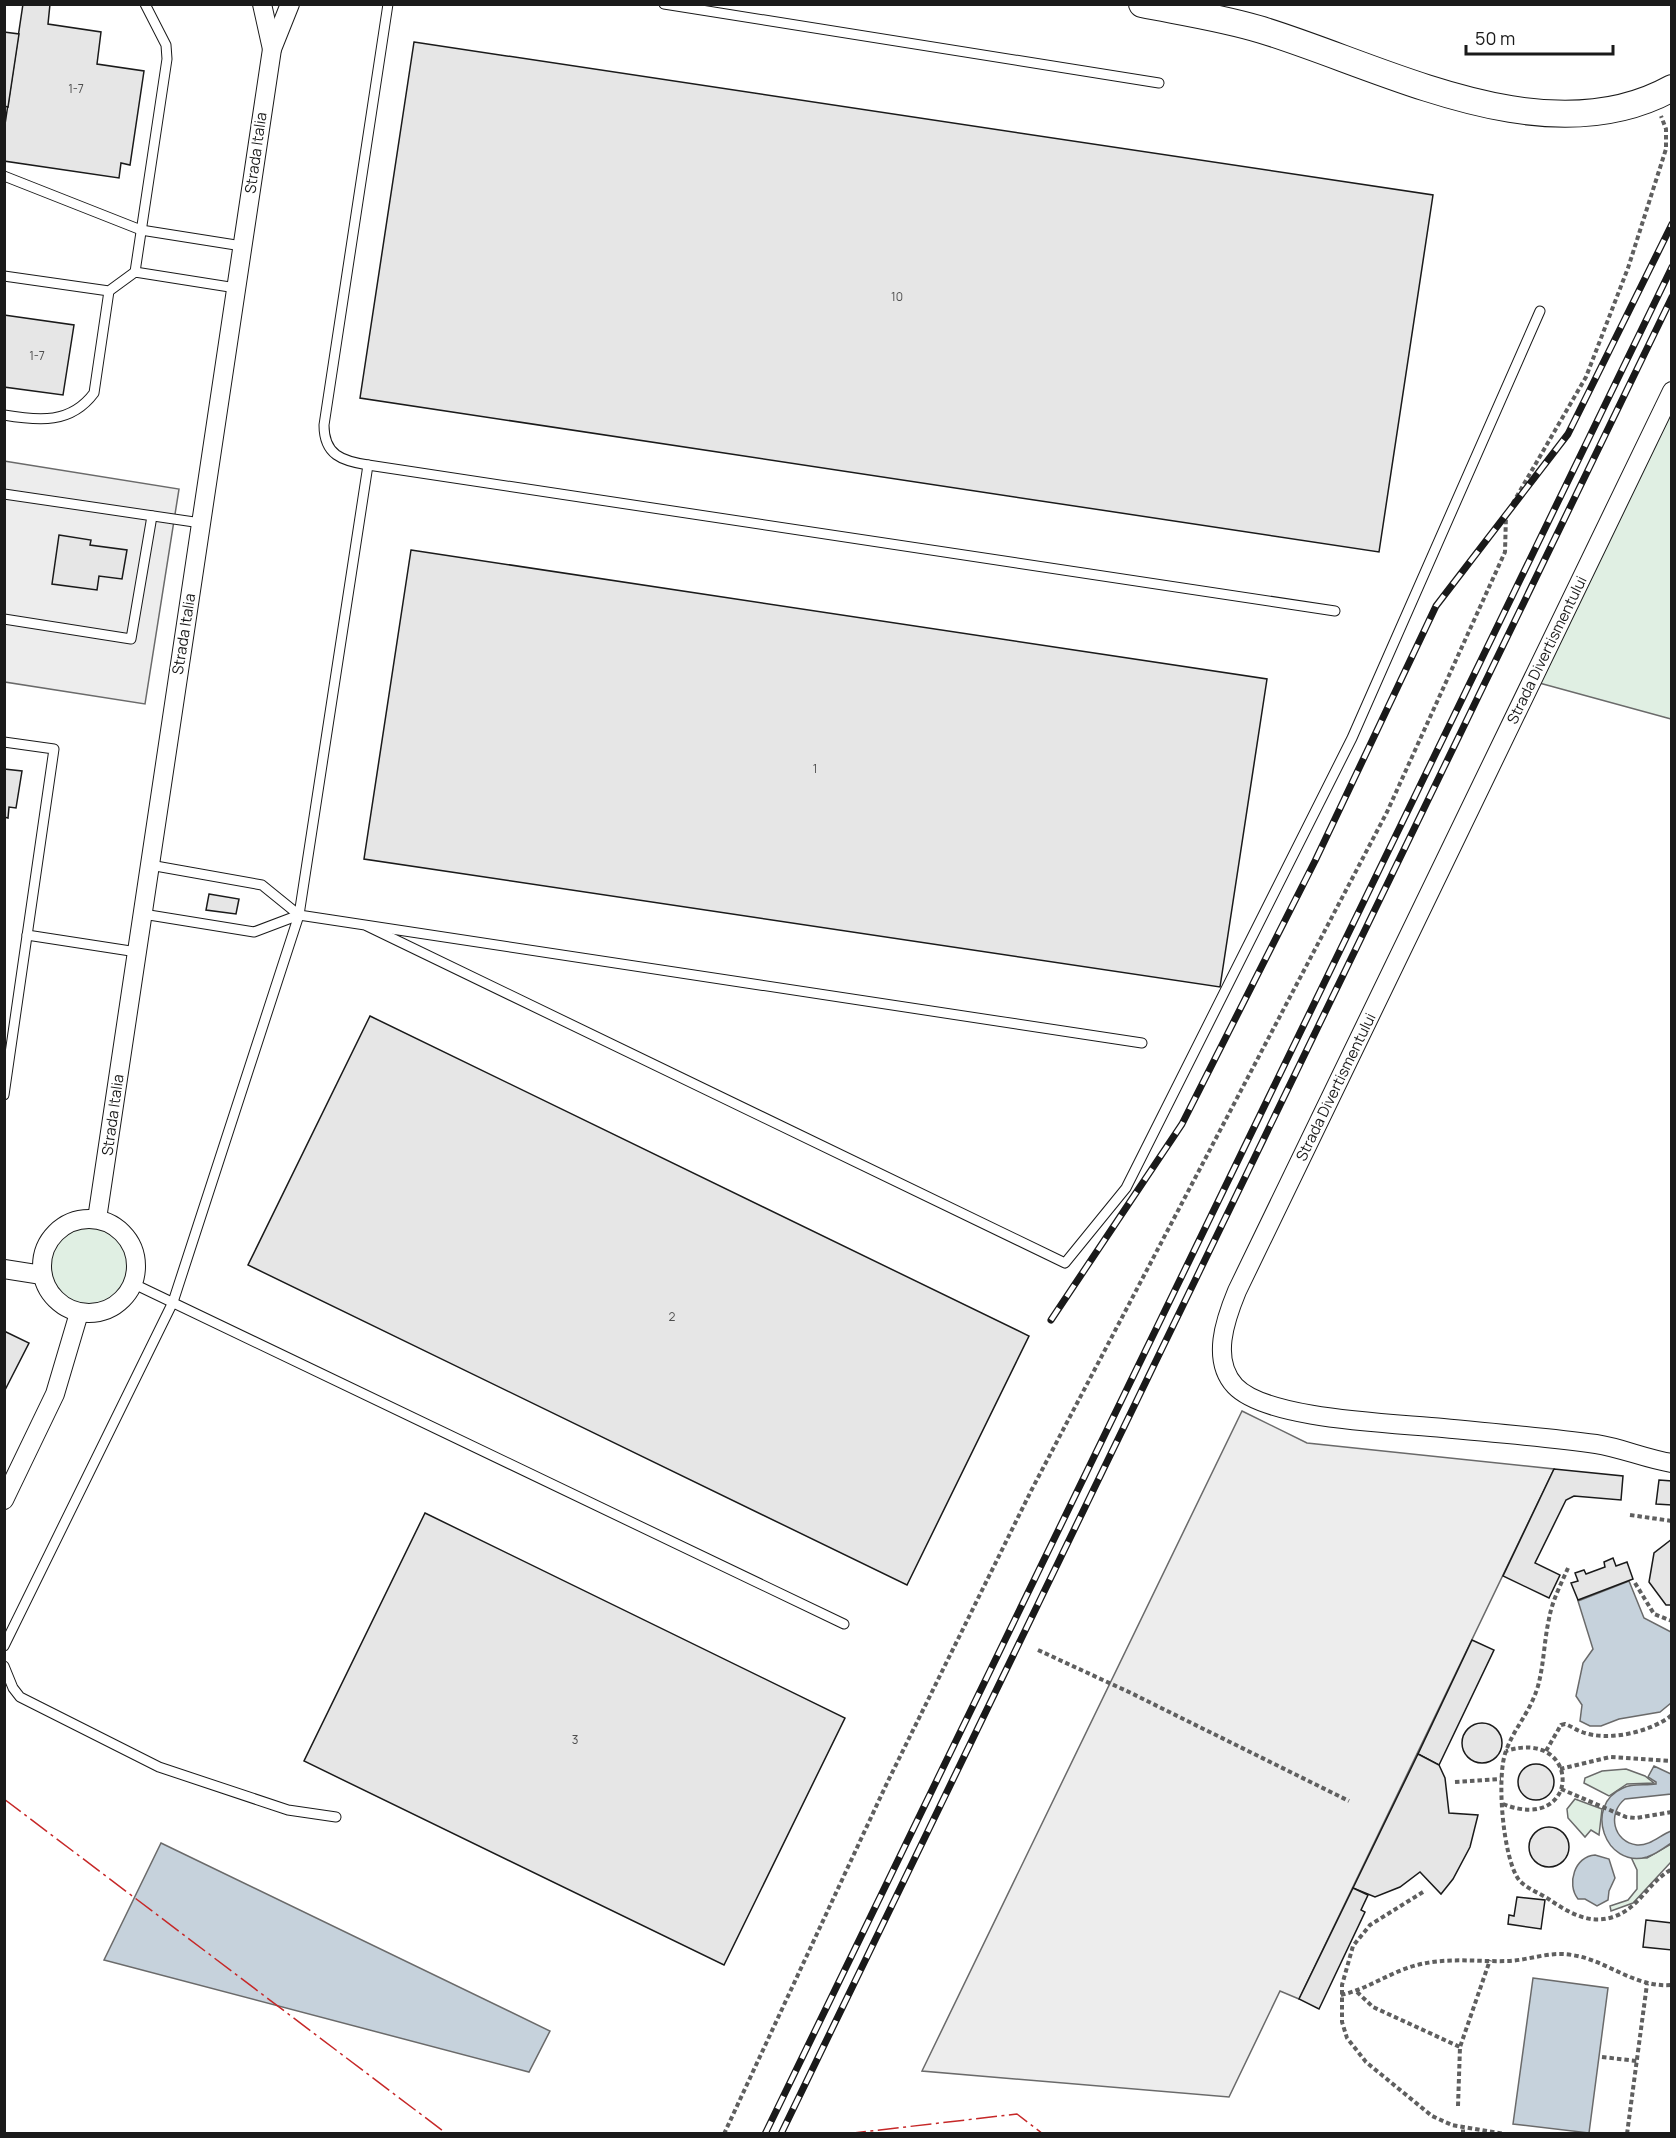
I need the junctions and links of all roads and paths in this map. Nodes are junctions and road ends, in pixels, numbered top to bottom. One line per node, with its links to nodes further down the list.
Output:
1 (145, 4): 13 (lane)
2 (262, 4): 7 (street, Strada Italia)
3 (290, 4): 7 (street, Strada Italia)
4 (388, 4): 22 (lane)
5 (664, 4): 8 (lane)
6 (1142, 4): 9 (main road)
7 (272, 48): 14 (street, Strada Italia)
8 (1159, 83)
9 (1663, 93): 11 (path)
10 (1671, 128): 11 (path)
11 (1666, 129): 78 (path)
12 (4, 176): 13 (lane)
13 (141, 231): 14 (lane); 15 (lane)
14 (242, 246): 17 (street, Strada Italia)
15 (135, 272): 17 (lane); 18 (lane)
16 (4, 276): 18 (lane)
17 (236, 288): 25 (street, Strada Italia)
18 (109, 291): 21 (lane)
19 (1540, 311): 32 (lane)
20 (1671, 391): 43 (street, Strada Divertismentului)
21 (4, 415)
22 (368, 465): 26 (lane); 31 (lane)
23 (4, 494): 24 (lane)
24 (152, 516): 25 (lane); 27 (lane)
25 (201, 523): 29 (street, Strada Italia)
26 (1335, 611)
27 (4, 620)
28 (4, 742): 33 (lane)
29 (150, 866): 30 (street, Strada Italia); 31 (lane)
30 (143, 914): 31 (lane); 34 (street, Strada Italia)
31 (298, 915): 32 (lane); 41 (lane)
32 (367, 926): 35 (lane)
33 (27, 935): 34 (lane); 36 (lane)
34 (137, 952): 37 (street, Strada Italia)
35 (1142, 1042)
36 (4, 1095)
37 (97, 1219): 39 (street); 40 (street)
38 (4, 1269): 39 (street)
39 (42, 1275): 42 (street)
40 (134, 1284): 41 (lane); 42 (street)
41 (173, 1302): 50 (lane); 51 (lane)
42 (79, 1312): 44 (street)
43 (1671, 1462)
44 (4, 1500)
45 (1630, 1515): 46 (path)
46 (1671, 1521)
47 (1568, 1568): 56 (path)
48 (1635, 1583): 49 (path)
49 (1671, 1621)
50 (844, 1624)
51 (4, 1646)
52 (1038, 1650): 62 (path)
53 (4, 1666): 65 (lane)
54 (1671, 1715): 55 (path)
55 (1546, 1751): 56 (path); 58 (path)
56 (1505, 1752): 59 (path)
57 (1671, 1761): 58 (path)
58 (1560, 1769): 61 (path)
59 (1502, 1779): 60 (path); 63 (path)
60 (1455, 1782)
61 (1561, 1789): 63 (path); 64 (path)
62 (1349, 1801)
63 (1503, 1804): 66 (path)
64 (1671, 1812)
65 (336, 1817)
66 (1671, 1869)
67 (1423, 1892): 72 (path)
68 (1490, 1960): 69 (path); 71 (path); 73 (path)
69 (1647, 1984): 70 (path); 75 (path)
70 (1671, 1985)
71 (1357, 1992): 72 (path); 73 (path)
72 (1341, 1995): 77 (path)
73 (1460, 2047): 76 (path)
74 (1602, 2057): 75 (path)
75 (1637, 2061): 81 (path)
76 (1458, 2106)
77 (1463, 2127): 79 (path); 80 (path)
78 (724, 2133)
79 (1463, 2133)
80 (1505, 2133)
81 (1627, 2133)

